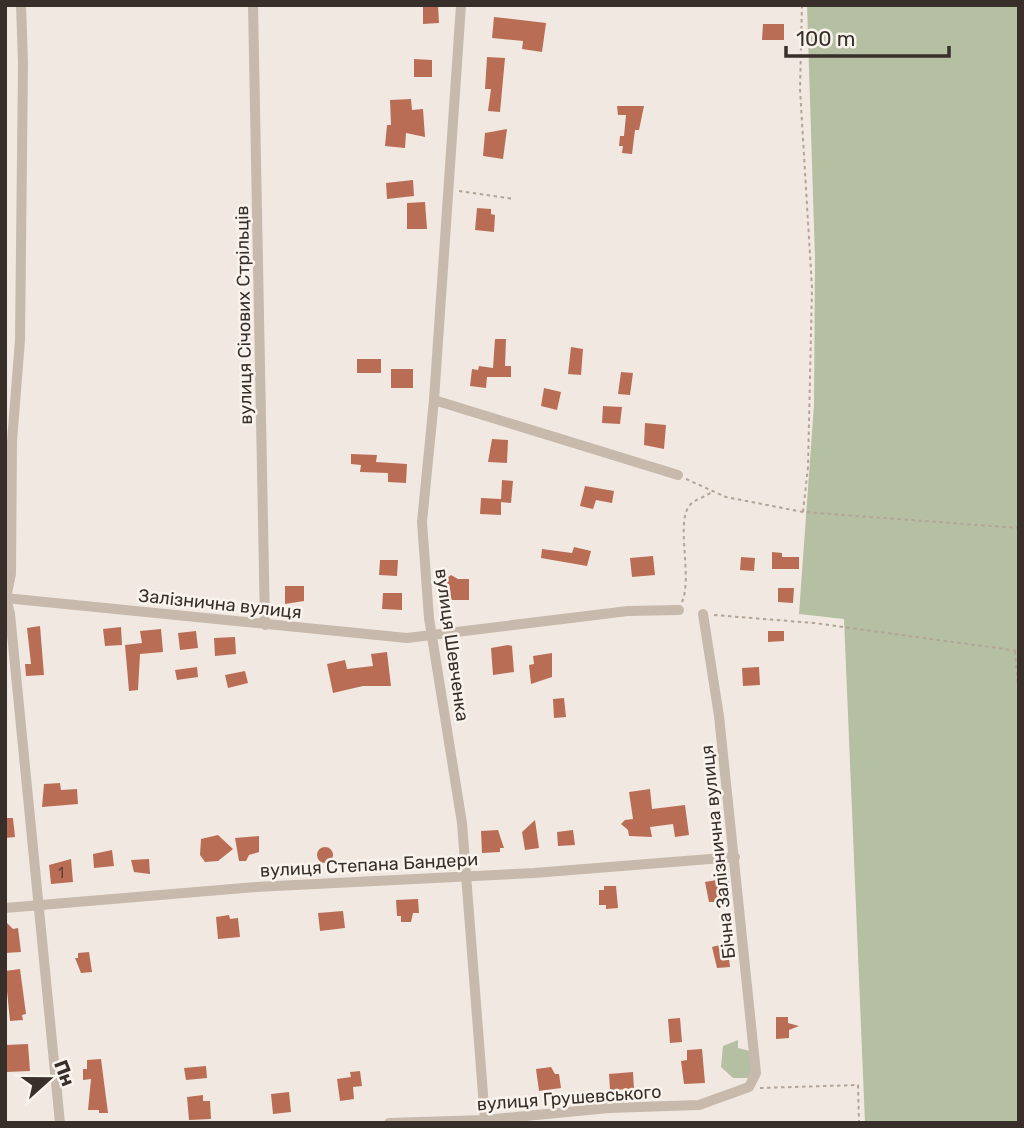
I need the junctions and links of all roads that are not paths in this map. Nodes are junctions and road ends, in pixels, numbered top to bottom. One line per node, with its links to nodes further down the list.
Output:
1 (21, 5): 6 (street)
2 (253, 5): 9 (street, вулиця Січових Стрільців)
3 (461, 5): 4 (street, вулиця Шевченка)
4 (434, 400): 5 (street); 10 (street, вулиця Шевченка)
5 (678, 475)
6 (6, 598): 9 (street, Залізнична вулиця); 13 (street)
7 (679, 610): 10 (street, Залізнична вулиця)
8 (703, 614): 11 (street, Бічна Залізнична вулиця)
9 (265, 625): 10 (street, Залізнична вулиця)
10 (432, 633): 12 (street, вулиця Шевченка)
11 (735, 857): 12 (street, вулиця Степана Бандери); 15 (street, Бічна Залізнична вулиця)
12 (463, 875): 13 (street, вулиця Степана Бандери); 16 (street, вулиця Шевченка)
13 (39, 905): 14 (street, вулиця Степана Бандери); 17 (street)
14 (5, 908)
15 (749, 1087): 16 (street, вулиця Грушевського)
16 (485, 1120): 18 (street, вулиця Грушевського)
17 (60, 1123)
18 (389, 1123)

